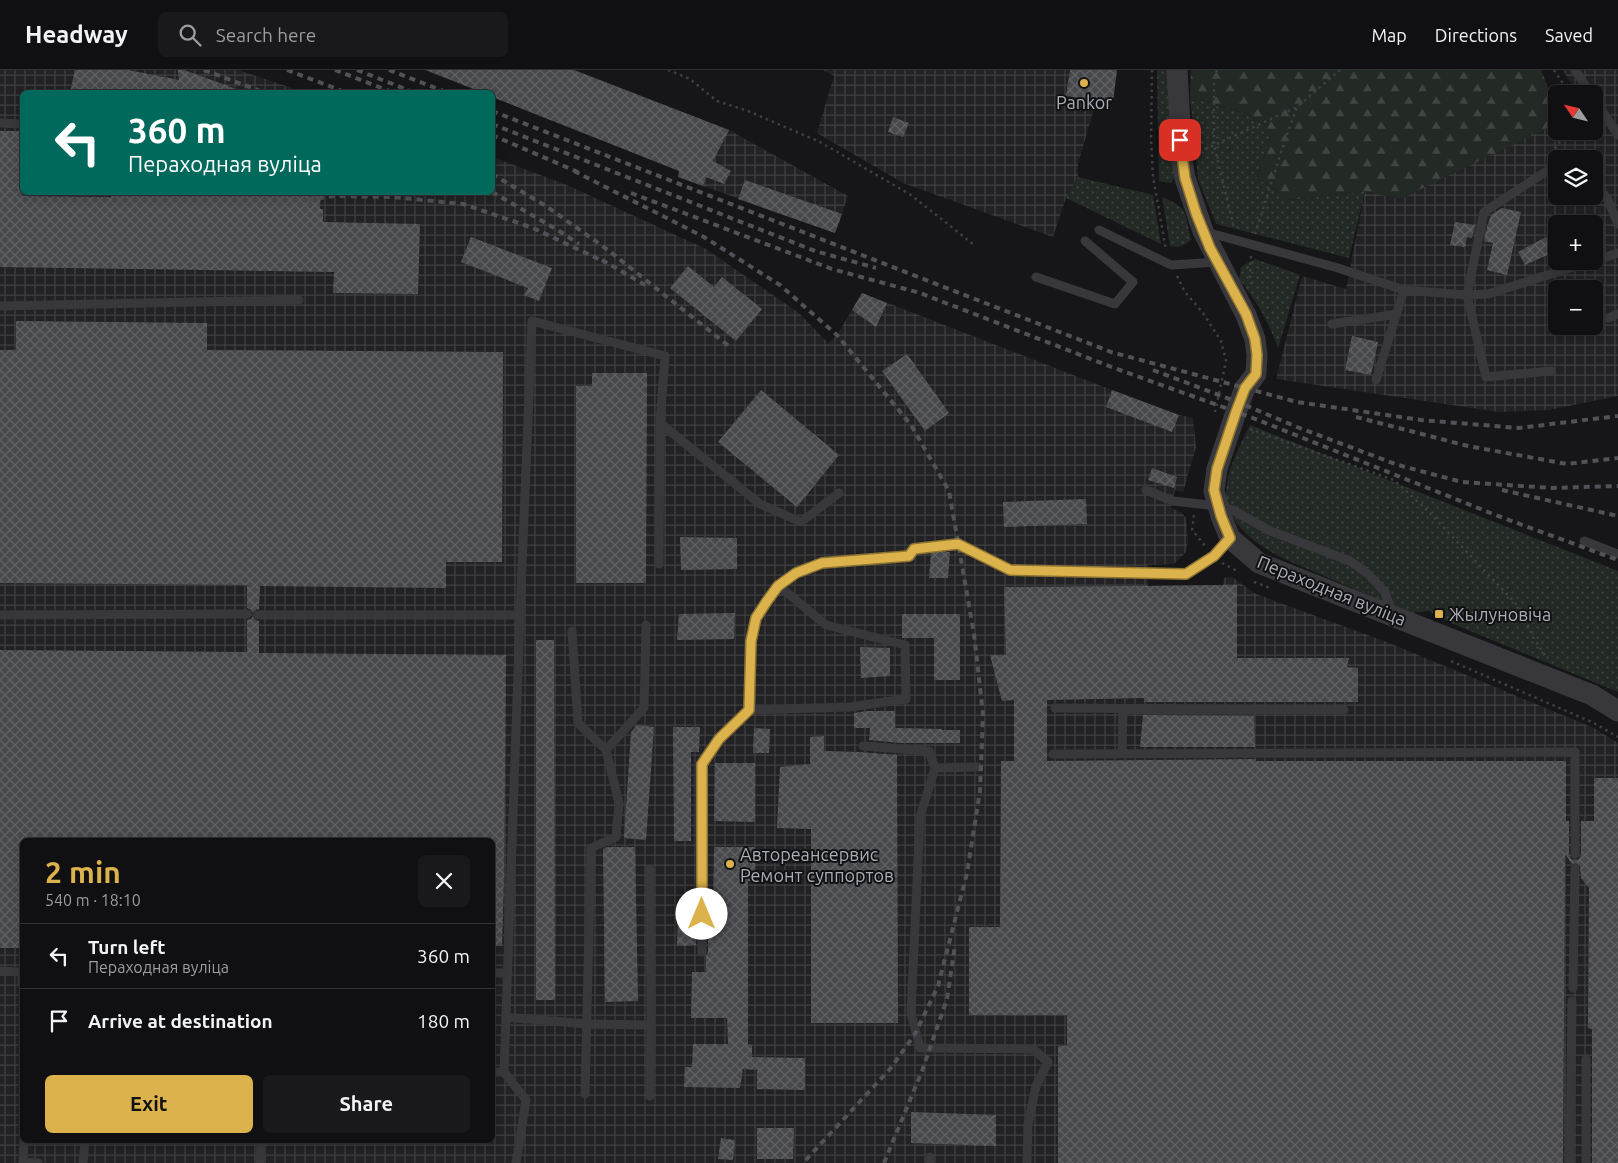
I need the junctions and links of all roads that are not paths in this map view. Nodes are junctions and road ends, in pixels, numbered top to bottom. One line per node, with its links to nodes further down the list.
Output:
1 (1177, 70): 12 (street, Пераходная вуліца)
2 (1575, 70): 3 (lane)
3 (1585, 85)
4 (1603, 112): 7 (lane)
5 (0, 123): 6 (lane)
6 (20, 124)
7 (1618, 135)
8 (1548, 170): 20 (lane)
9 (1603, 193): 10 (lane)
10 (1618, 224)
11 (1099, 230): 16 (lane)
12 (1203, 231): 16 (street, Пераходная вуліца); 19 (lane)
13 (1085, 241): 18 (lane)
14 (1618, 253): 15 (lane)
15 (1603, 258)
16 (1218, 262): 32 (street, Пераходная вуліца)
17 (1564, 270): 20 (lane)
18 (1036, 277)
19 (1404, 290): 20 (lane); 23 (lane)
20 (1467, 295): 27 (lane)
21 (299, 300): 22 (lane)
22 (0, 306)
23 (1396, 314): 26 (lane); 28 (lane)
24 (1618, 314): 25 (lane)
25 (1608, 318)
26 (1332, 324)
27 (1551, 371)
28 (1376, 380)
29 (660, 423): 31 (lane); 36 (lane); 42 (lane)
30 (1146, 490): 32 (lane)
31 (838, 493)
32 (1218, 506): 33 (street, Пераходная вуліца); 41 (lane)
33 (1230, 538): 37 (lane); 41 (street, Пераходная вуліца)
34 (1584, 541): 35 (lane)
35 (1618, 554)
36 (659, 564)
37 (778, 586): 47 (lane); 47 (lane)
38 (247, 614): 39 (lane)
39 (0, 615)
40 (259, 615): 42 (lane)
41 (1393, 615): 49 (street, Пераходная вуліца)
42 (520, 616): 62 (lane)
43 (646, 625): 51 (lane)
44 (572, 631): 51 (lane)
45 (1055, 708): 46 (lane)
46 (1123, 709): 48 (lane); 53 (lane)
47 (749, 710): 59 (lane)
48 (1344, 710)
49 (1618, 711)
50 (864, 746): 55 (lane)
51 (606, 750): 67 (lane)
52 (1053, 754): 53 (lane)
53 (1122, 754): 56 (lane)
54 (978, 767): 55 (lane)
55 (935, 768): 81 (lane)
56 (1575, 854)
57 (650, 869): 68 (lane)
58 (1575, 869): 64 (lane)
59 (702, 952)
60 (0, 971): 63 (lane)
61 (495, 973): 62 (lane)
62 (508, 973): 66 (lane)
63 (20, 976)
64 (1573, 988)
65 (1572, 1001): 82 (lane)
66 (506, 1017): 67 (lane); 71 (lane)
67 (587, 1024): 68 (lane); 72 (lane)
68 (651, 1025): 73 (lane)
69 (1586, 1059): 83 (lane)
70 (495, 1072): 71 (lane)
71 (504, 1072): 80 (lane)
72 (585, 1094)
73 (650, 1096)
74 (24, 1143): 77 (lane)
75 (84, 1143): 78 (lane)
76 (260, 1143): 79 (lane)
77 (38, 1163)
78 (83, 1163)
79 (260, 1163)
80 (516, 1163)
81 (1027, 1163)
82 (1570, 1163)
83 (1586, 1163)

